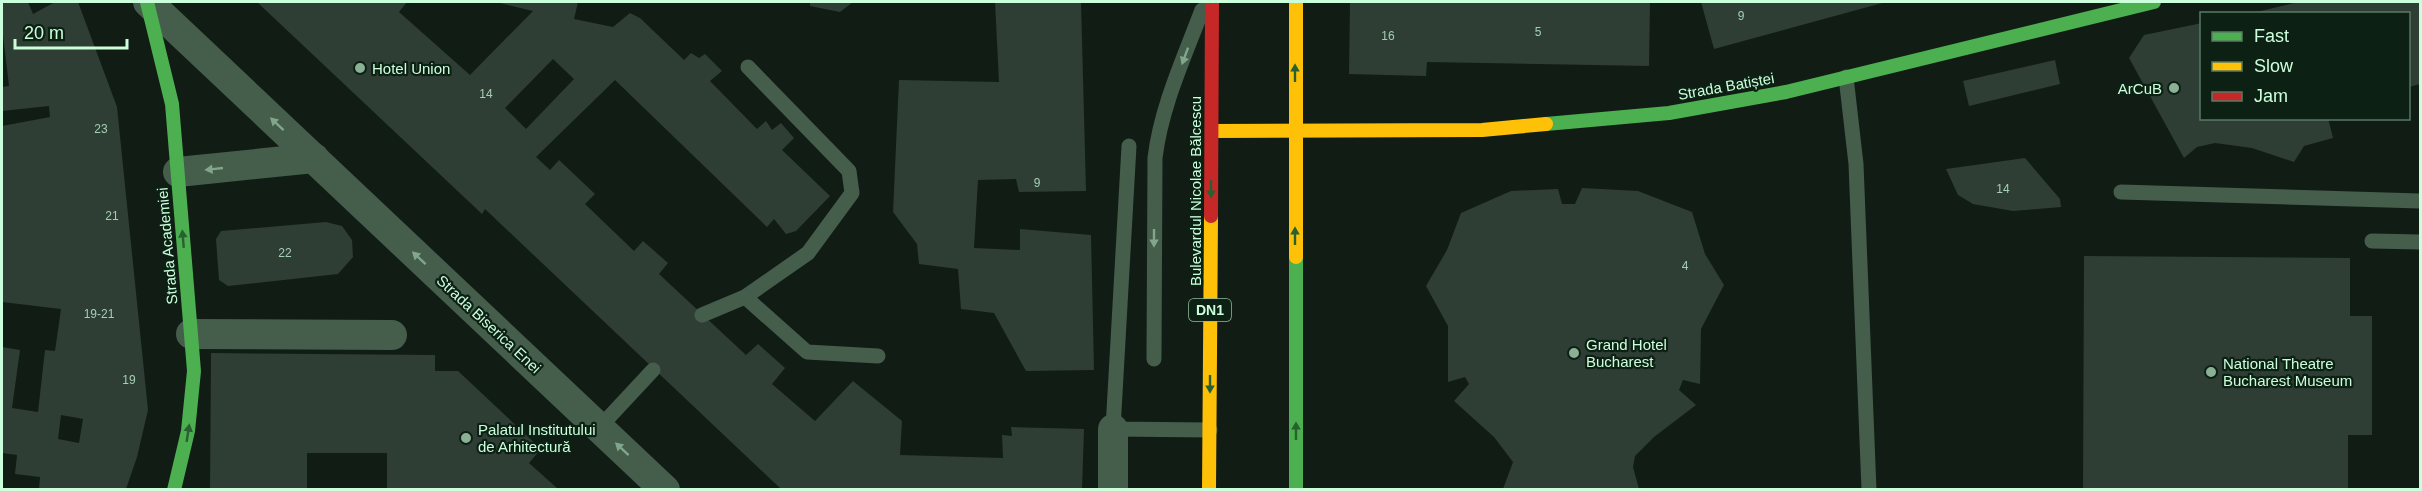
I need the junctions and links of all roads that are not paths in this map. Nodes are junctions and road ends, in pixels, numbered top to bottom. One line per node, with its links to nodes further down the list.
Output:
1 (148, 2): 12 (street, Strada Biserica Enei, one-way to 1); 13 (street, Strada Academiei)
2 (1205, 2): 23 (lane, one-way to 23)
3 (1212, 2): 9 (street, Bulevardul Nicolae Bălcescu / DN1)
4 (1296, 2): 10 (street, one-way to 4)
5 (2154, 2): 6 (street, Strada Batiștei)
6 (2074, 11): 8 (street, Strada Batiștei)
7 (748, 67): 18 (lane)
8 (1846, 78): 10 (street, Strada Batiștei); 33 (lane)
9 (1212, 131): 10 (street, Strada Batiștei); 27 (street, Bulevardul Nicolae Bălcescu / DN1, one-way to 27)
10 (1295, 132): 32 (street, one-way to 10)
11 (1129, 146): 26 (lane)
12 (314, 158): 13 (street, one-way to 13); 25 (street, Strada Biserica Enei, one-way to 12)
13 (178, 172): 20 (street, Strada Academiei, one-way to 13)
14 (2121, 192): 15 (lane)
15 (2421, 201)
16 (2372, 241): 17 (lane)
17 (2421, 242)
18 (745, 297): 19 (lane); 22 (lane)
19 (702, 315)
20 (191, 334): 21 (street); 28 (street, Strada Academiei, one-way to 20)
21 (392, 335)
22 (878, 356)
23 (1154, 359)
24 (653, 370): 25 (lane)
25 (599, 428): 29 (street, Strada Biserica Enei, one-way to 25)
26 (1113, 429): 27 (lane); 30 (street)
27 (1209, 430): 31 (street, Bulevardul Nicolae Bălcescu / DN1)
28 (174, 489)
29 (665, 489)
30 (1113, 489)
31 (1209, 489)
32 (1296, 489)
33 (1869, 489)

